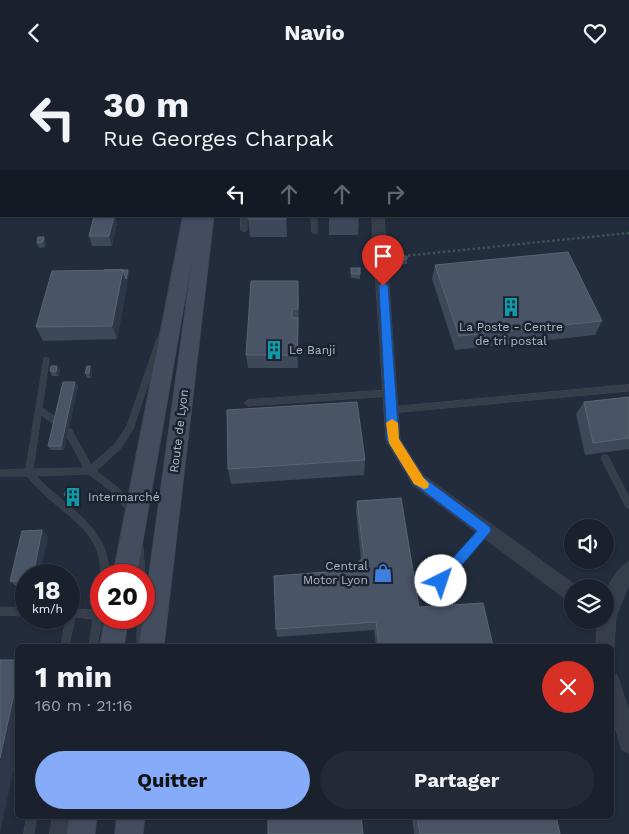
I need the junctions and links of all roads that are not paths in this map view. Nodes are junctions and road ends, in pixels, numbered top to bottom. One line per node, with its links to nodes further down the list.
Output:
1 (191, 217): 8 (main road, Route de Lyon)
2 (206, 217): 42 (main road, Route de Lyon)
3 (244, 217): 6 (lane)
4 (314, 217): 7 (lane)
5 (378, 217): 11 (street)
6 (244, 230)
7 (315, 232)
8 (177, 295): 18 (lane); 22 (main road, Route de Lyon)
9 (46, 360): 13 (lane)
10 (629, 388): 14 (lane)
11 (390, 393): 12 (lane); 14 (street)
12 (248, 403)
13 (39, 410): 15 (lane); 20 (lane)
14 (391, 410): 23 (street)
15 (58, 421)
16 (68, 431): 18 (lane)
17 (605, 458): 21 (lane)
18 (90, 471): 20 (lane); 22 (lane)
19 (0, 473): 20 (lane)
20 (29, 473): 24 (lane)
21 (629, 505)
22 (136, 516): 25 (main road, Route de Lyon); 26 (lane)
23 (485, 531): 28 (lane); 29 (street)
24 (105, 564)
25 (127, 564)
26 (140, 564)
27 (629, 570): 30 (street)
28 (441, 581)
29 (564, 587)
30 (614, 593)
31 (0, 611): 32 (lane)
32 (15, 612)
33 (68, 629): 38 (lane)
34 (100, 629): 39 (lane)
35 (109, 629): 40 (main road)
36 (141, 629): 41 (lane)
37 (606, 629): 43 (street)
38 (65, 644)
39 (94, 644)
40 (112, 644)
41 (141, 644)
42 (151, 644)
43 (606, 644)
44 (614, 691): 45 (street)
45 (629, 743)
46 (32, 819): 50 (lane)
47 (62, 819): 51 (street)
48 (83, 819): 52 (main road)
49 (131, 819): 53 (main road)
50 (29, 834)
51 (60, 834)
52 (81, 834)
53 (129, 834)

